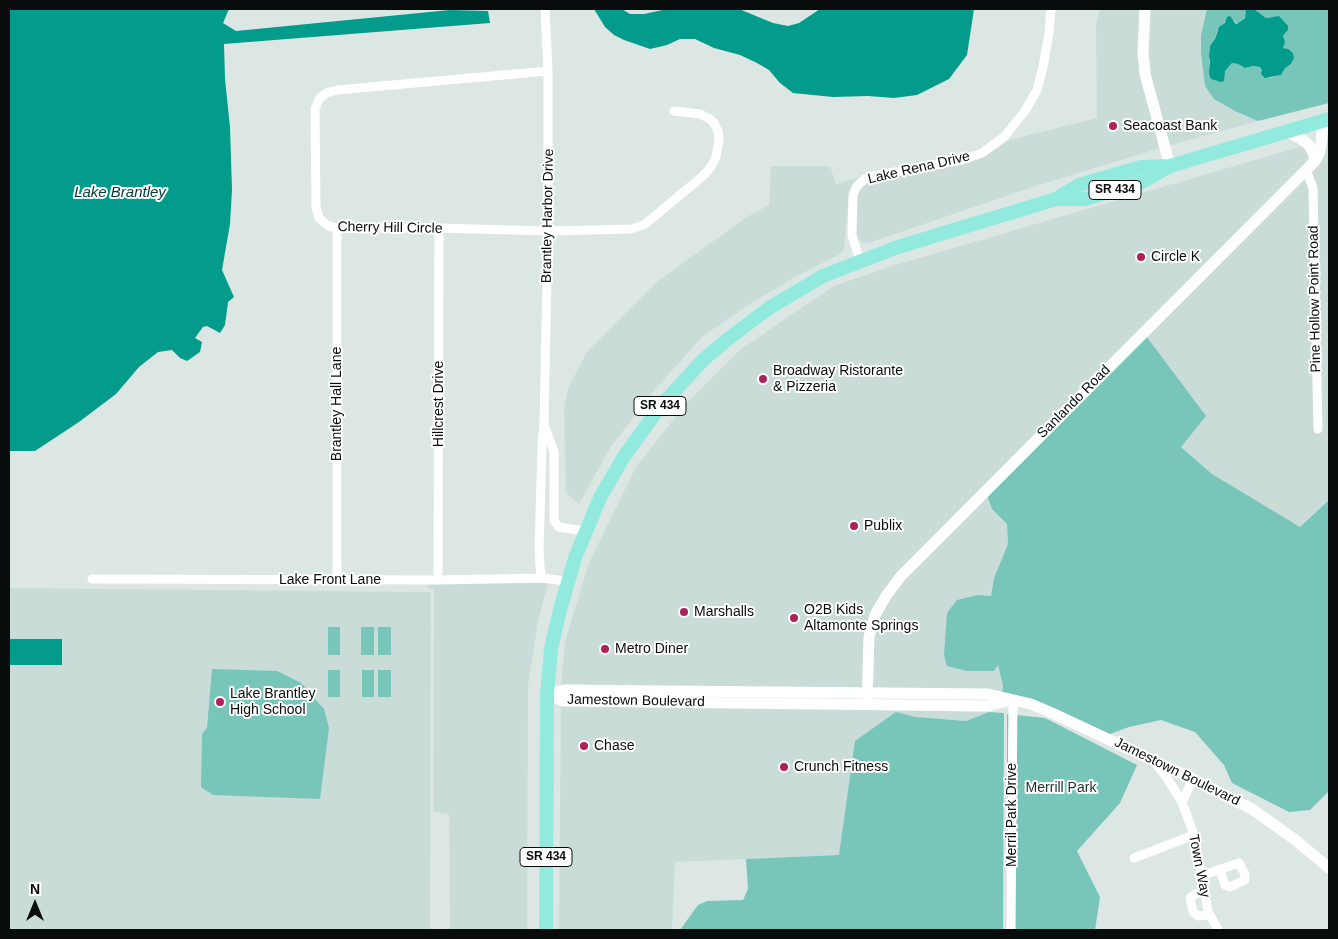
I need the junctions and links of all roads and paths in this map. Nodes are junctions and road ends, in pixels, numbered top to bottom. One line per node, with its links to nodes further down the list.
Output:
1 (544, 9): 4 (street, Brantley Harbor Drive)
2 (1051, 9): 14 (street, Lake Rena Drive)
3 (1145, 9): 9 (street)
4 (548, 70): 11 (street, Cherry Hill Circle); 13 (street, Brantley Harbor Drive)
5 (674, 111): 13 (street, Cherry Hill Circle)
6 (1326, 120): 7 (main road, SR 434); 8 (street, Sanlando Road)
7 (1287, 132): 8 (street); 9 (main road, SR 434)
8 (1315, 161): 10 (street, Sanlando Road)
9 (1170, 166): 14 (main road, SR 434)
10 (1306, 170): 16 (street, Pine Hollow Point Road); 24 (street, Sanlando Road)
11 (337, 228): 12 (street, Cherry Hill Circle); 20 (street, Brantley Hall Lane)
12 (439, 228): 13 (street, Cherry Hill Circle); 21 (street, Hillcrest Drive)
13 (548, 232): 15 (street, Brantley Harbor Drive)
14 (860, 260): 17 (main road, SR 434)
15 (544, 424): 17 (street, Brantley Harbor Drive); 18 (street, Brantley Harbor Drive)
16 (1318, 429)
17 (585, 531): 22 (main road, SR 434)
18 (541, 578): 21 (street, Lake Front Lane); 22 (street, Lake Front Lane)
19 (92, 579): 20 (street, Lake Front Lane)
20 (337, 580): 21 (street, Lake Front Lane)
21 (438, 580)
22 (568, 581): 23 (main road, SR 434)
23 (547, 694): 24 (street, Jamestown Boulevard); 36 (main road, SR 434)
24 (867, 698): 25 (street, Jamestown Boulevard)
25 (1012, 700): 26 (street, Jamestown Boulevard); 37 (street, Merril Park Drive)
26 (1153, 760): 27 (street, Jamestown Boulevard); 28 (street, Town Way)
27 (1193, 779): 28 (street); 31 (street, Jamestown Boulevard)
28 (1182, 802): 29 (street, Town Way)
29 (1194, 836): 30 (street); 33 (street, Town Way)
30 (1134, 858)
31 (1329, 868)
32 (1220, 869): 32 (street); 33 (street)
33 (1201, 876): 34 (street, Town Way)
34 (1204, 892): 35 (street, Town Way); 35 (street)
35 (1210, 915): 38 (street, Town Way)
36 (546, 930)
37 (1011, 930)
38 (1218, 930)

